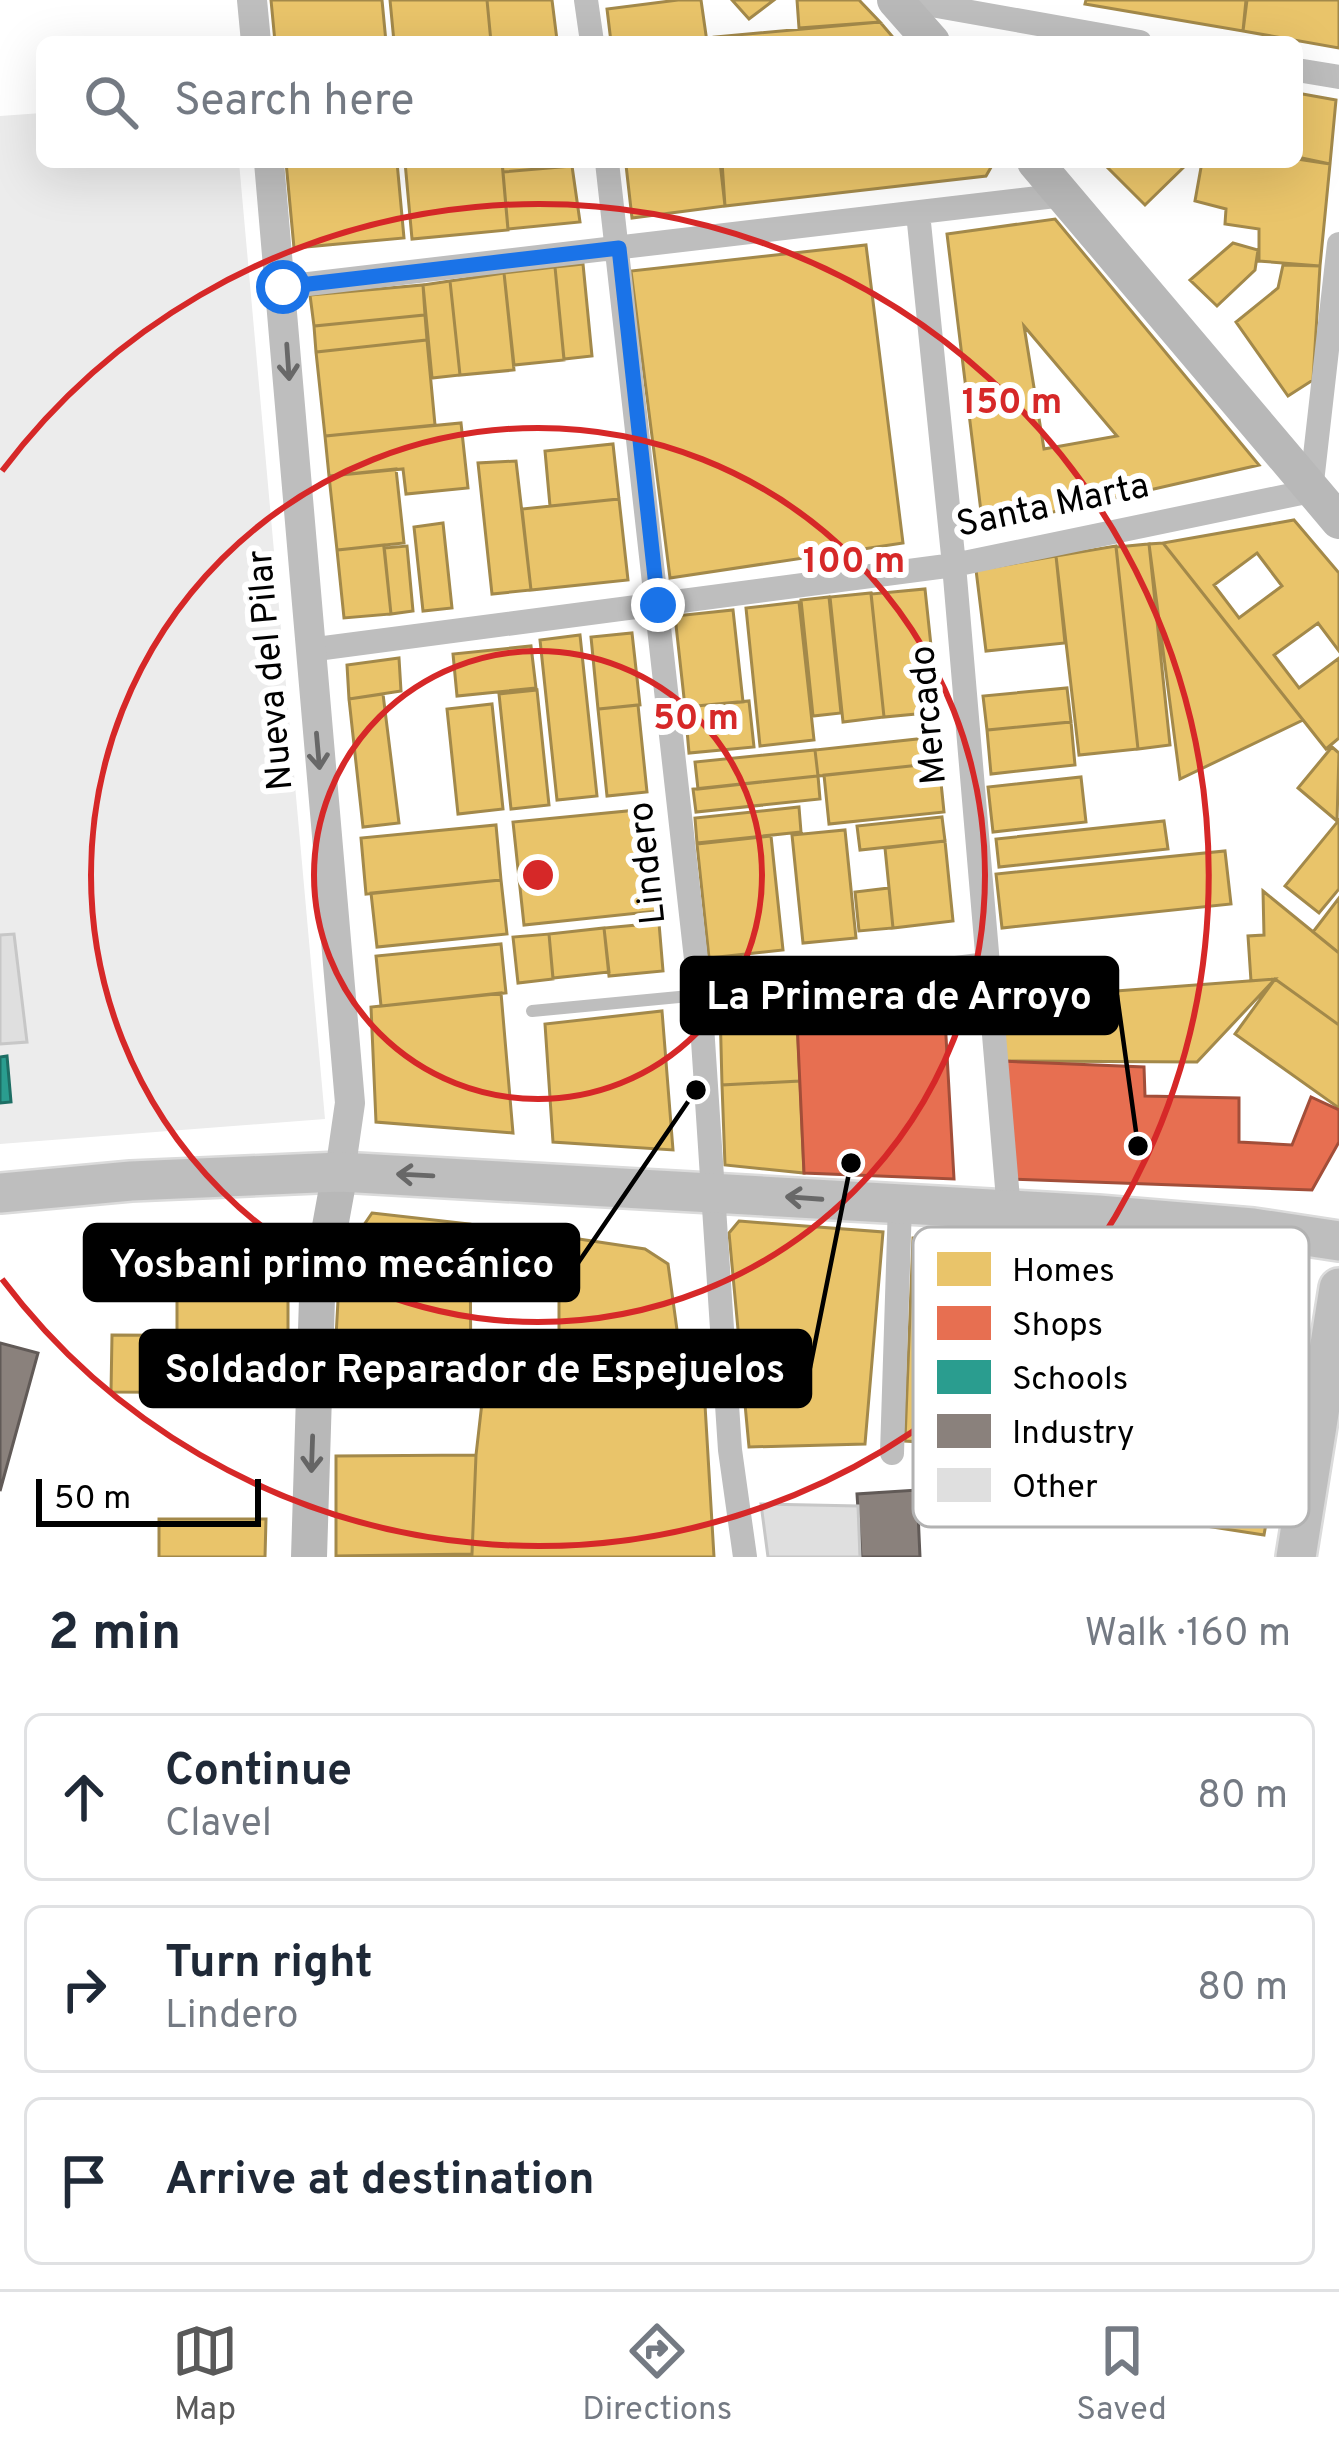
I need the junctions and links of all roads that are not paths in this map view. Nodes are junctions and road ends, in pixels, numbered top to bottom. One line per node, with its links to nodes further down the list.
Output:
1 (252, 0): 4 (street)
2 (586, 0): 5 (street)
3 (899, 0): 6 (main road); 7 (street)
4 (255, 36)
5 (591, 36)
6 (927, 36)
7 (1106, 36)
8 (1303, 71): 9 (street)
9 (1339, 77)
10 (270, 168): 17 (street, Nueva del Pilar)
11 (608, 168): 16 (street, Lindero)
12 (1040, 168): 13 (main road)
13 (1064, 195): 14 (street); 18 (main road)
14 (918, 213): 16 (street); 20 (street, Mercado)
15 (1339, 244): 18 (street)
16 (619, 248): 17 (street); 21 (street, Lindero)
17 (283, 287): 22 (street, Nueva del Pilar, one-way to 22)
18 (1311, 491): 19 (main road); 20 (street, Santa Marta)
19 (1339, 521)
20 (954, 565): 21 (street, Santa Marta); 23 (street, Mercado)
21 (658, 605): 22 (street, Santa Marta); 24 (street, Lindero)
22 (308, 650): 26 (street, Nueva del Pilar, one-way to 26)
23 (986, 958): 24 (lane); 30 (street, Mercado)
24 (700, 995): 25 (lane); 27 (street, Lindero)
25 (532, 1011)
26 (340, 1172): 27 (main road, one-way to 26); 28 (main road); 40 (main road, one-way to 40)
27 (712, 1192): 29 (main road, one-way to 27); 41 (street, Lindero)
28 (0, 1193)
29 (901, 1204): 30 (main road); 37 (street)
30 (1009, 1211): 31 (main road)
31 (1098, 1215): 32 (street); 33 (main road)
32 (1097, 1227)
33 (1241, 1227)
34 (1309, 1236): 35 (main road)
35 (1339, 1241)
36 (1339, 1288): 38 (main road)
37 (892, 1453)
38 (1309, 1476)
39 (1301, 1527): 42 (main road)
40 (308, 1557)
41 (745, 1557)
42 (1296, 1557)

